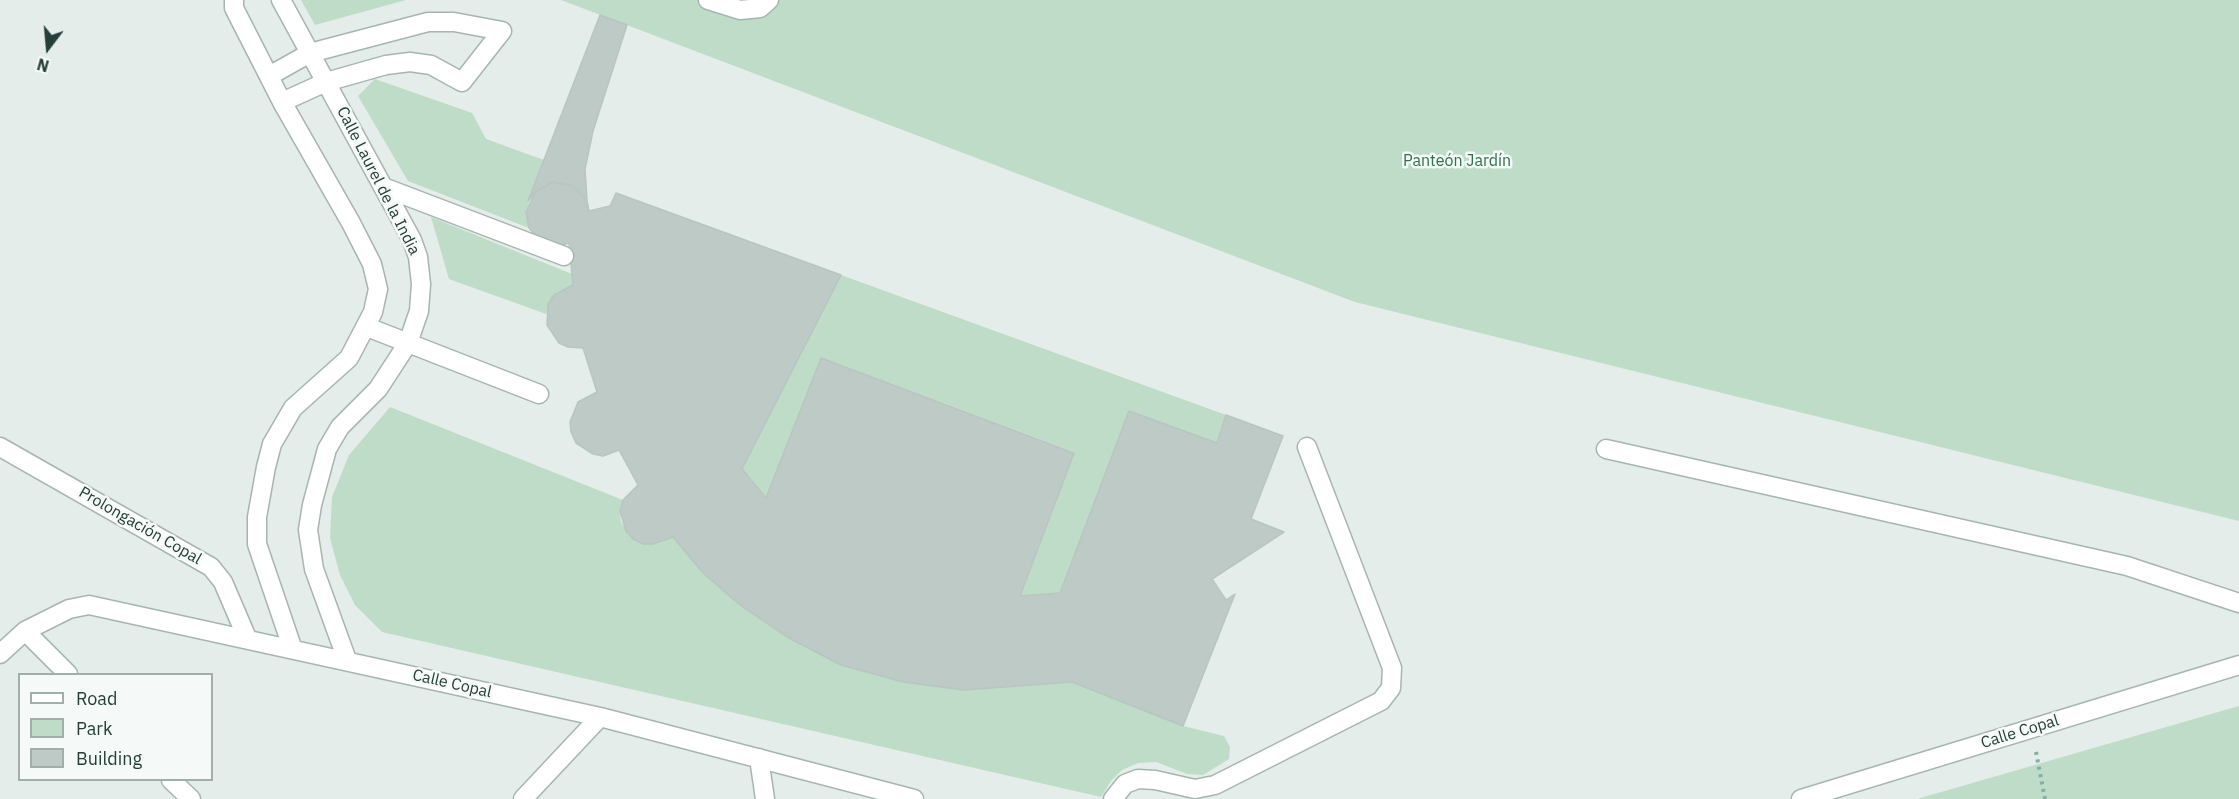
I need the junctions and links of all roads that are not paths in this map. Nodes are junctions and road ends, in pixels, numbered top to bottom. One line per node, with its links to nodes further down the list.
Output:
1 (234, 0): 6 (street)
2 (281, 0): 5 (street, Calle Laurel de la India)
3 (708, 0): 4 (street)
4 (770, 0)
5 (310, 53): 6 (street); 7 (street, Calle Laurel de la India); 7 (street)
6 (269, 76): 8 (street)
7 (326, 82): 8 (street); 9 (street, Calle Laurel de la India)
8 (282, 102): 11 (street)
9 (383, 187): 10 (street); 12 (street, Calle Laurel de la India)
10 (564, 255)
11 (367, 327): 12 (street); 20 (street)
12 (408, 343): 13 (street); 22 (street, Calle Laurel de la India)
13 (539, 394)
14 (0, 447): 19 (street, Prolongación Copal)
15 (1307, 447): 32 (street)
16 (1606, 449): 17 (street)
17 (2239, 603)
18 (25, 631): 19 (street, Calle Copal); 21 (street, Calle Copal); 24 (street)
19 (247, 638): 20 (street, Calle Copal)
20 (292, 647): 22 (street, Calle Copal)
21 (0, 654)
22 (347, 660): 25 (street, Calle Copal)
23 (2239, 665): 33 (street, Calle Copal)
24 (66, 673)
25 (600, 717): 26 (street, Calle Copal); 28 (street)
26 (759, 758): 30 (street); 31 (street, Calle Copal)
27 (172, 781): 29 (street)
28 (527, 797)
29 (190, 799)
30 (765, 799)
31 (914, 799)
32 (1113, 799)
33 (1801, 799)

